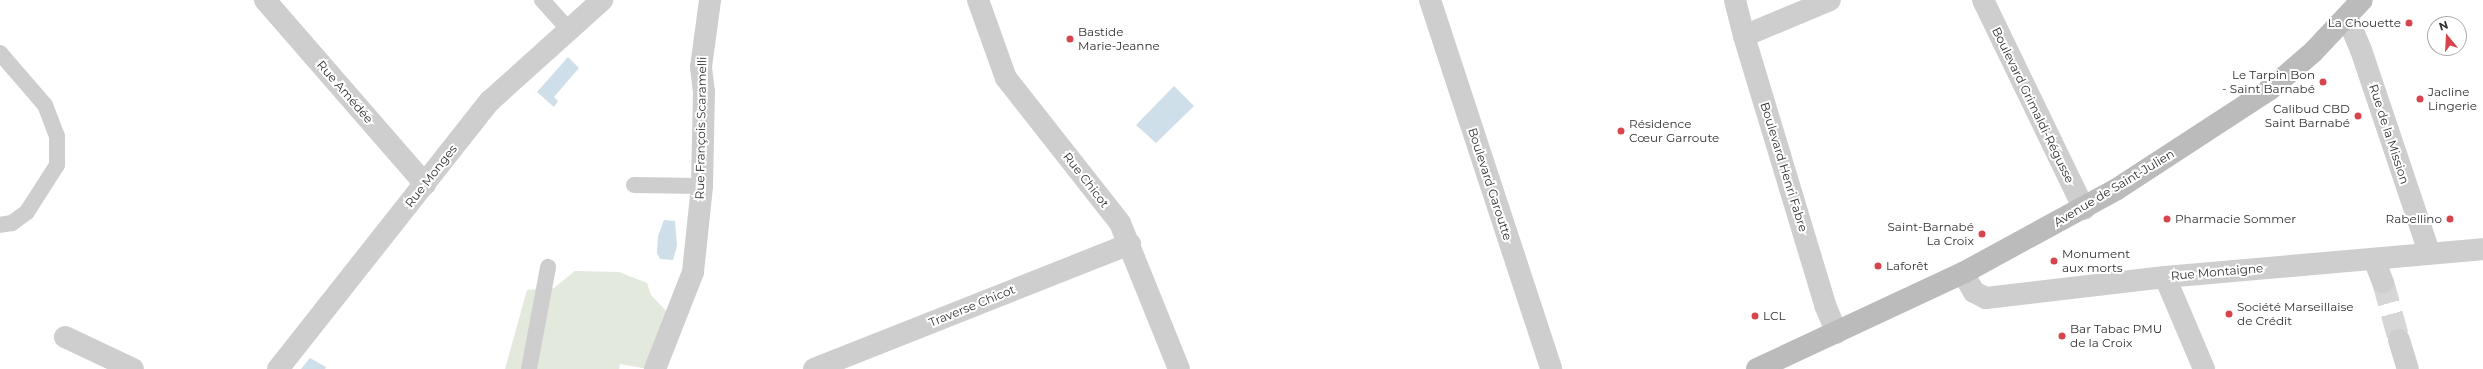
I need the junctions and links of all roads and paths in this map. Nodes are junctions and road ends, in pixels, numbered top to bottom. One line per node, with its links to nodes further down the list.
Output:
1 (265, 0): 15 (street, Rue Amédée)
2 (542, 0): 12 (lane)
3 (602, 0): 12 (street, Rue Monges)
4 (710, 0): 17 (street, Rue François Scaramelli)
5 (978, 0): 20 (street, Rue Chicot)
6 (1430, 0): 37 (street, Boulevard Garoutte)
7 (1735, 0): 13 (street, Boulevard Henri Fabre)
8 (1830, 0): 13 (street)
9 (1983, 0): 18 (street, Boulevard Grimaldi-Régusse)
10 (2362, 0): 11 (main road, Avenue de Saint-Julien)
11 (2346, 17): 18 (main road, Avenue de Saint-Julien); 22 (street, Rue de la Mission)
12 (568, 29): 15 (street, Rue Monges)
13 (1744, 36): 28 (street, Boulevard Henri Fabre)
14 (0, 53): 19 (lane)
15 (425, 184): 32 (street, Rue Monges)
16 (634, 185): 17 (lane)
17 (702, 186): 34 (street, Rue François Scaramelli)
18 (2084, 209): 25 (main road, Avenue de Saint-Julien)
19 (0, 225)
20 (1130, 244): 35 (street, Traverse Chicot); 36 (street, Rue Chicot)
21 (2483, 249): 22 (street, Rue Montaigne)
22 (2429, 252): 23 (street, Rue Montaigne)
23 (2374, 259): 26 (street, Rue Montaigne); 27 (street)
24 (548, 267): 33 (lane)
25 (1963, 273): 26 (street, Rue Montaigne); 28 (main road, Avenue de Saint-Julien)
26 (2164, 277): 39 (street)
27 (2383, 282)
28 (1837, 333): 38 (main road, Avenue de Saint-Julien)
29 (65, 337): 31 (street)
30 (2399, 340): 40 (street)
31 (133, 369)
32 (278, 369)
33 (529, 369)
34 (654, 369)
35 (814, 369)
36 (1179, 369)
37 (1551, 369)
38 (1758, 369)
39 (2204, 369)
40 (2408, 369)

